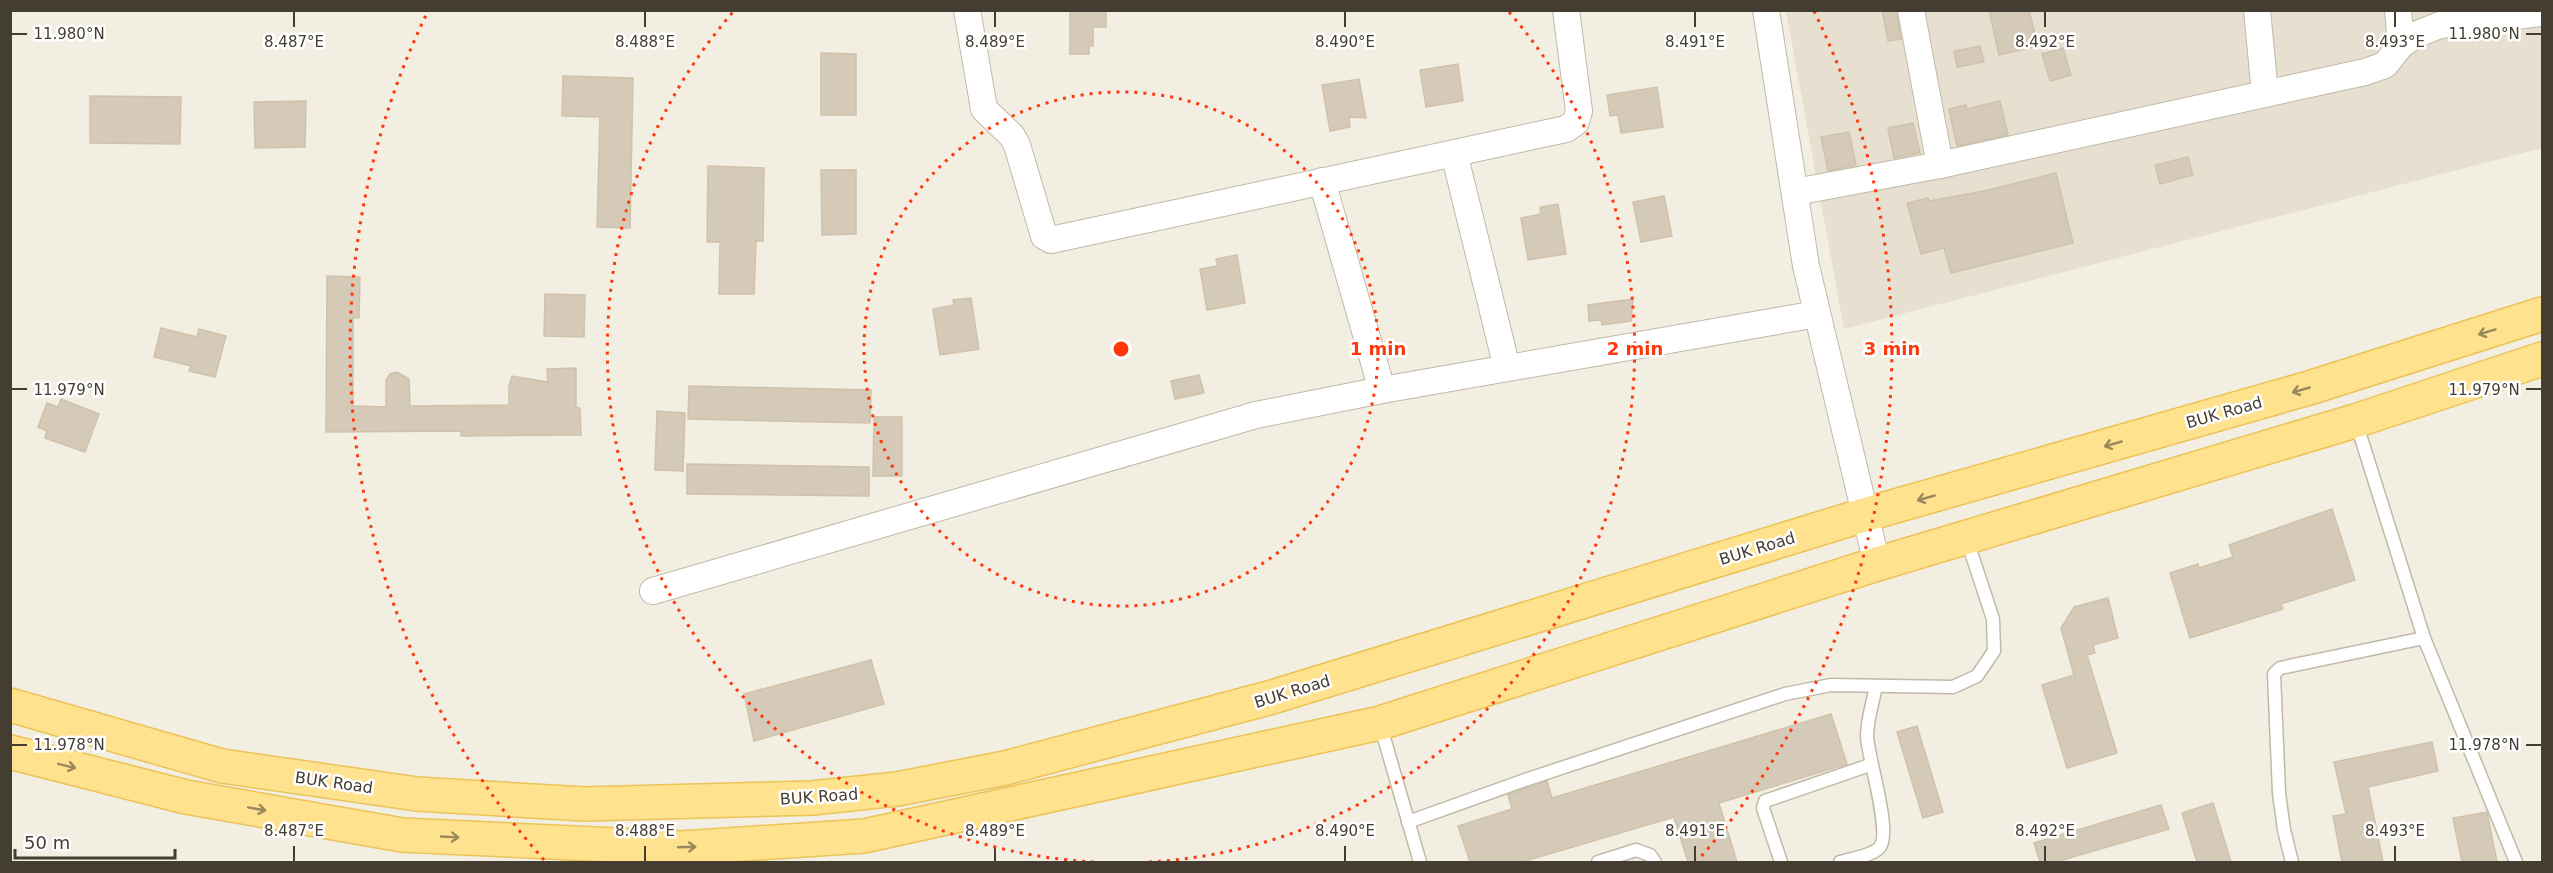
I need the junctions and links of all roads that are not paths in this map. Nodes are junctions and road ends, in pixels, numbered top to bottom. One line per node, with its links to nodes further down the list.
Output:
1 (967, 10): 12 (street)
2 (1566, 10): 10 (street)
3 (1766, 10): 13 (street)
4 (1911, 10): 11 (street)
5 (2258, 10): 9 (street)
6 (2398, 10): 8 (street)
7 (2542, 14): 8 (street)
8 (2401, 45): 9 (street)
9 (2265, 94): 11 (street)
10 (1454, 153): 12 (street); 17 (street)
11 (1940, 165): 13 (street)
12 (1322, 181): 18 (street)
13 (1795, 192): 14 (street)
14 (1817, 314): 17 (street); 20 (street)
15 (2542, 314): 20 (main road, BUK Road, one-way to 20)
16 (2542, 359): 19 (main road)
17 (1507, 368): 18 (street)
18 (1382, 390): 23 (street)
19 (2355, 421): 21 (main road); 24 (lane)
20 (1864, 515): 22 (street); 26 (main road, BUK Road)
21 (1966, 536): 22 (main road); 25 (lane)
22 (1877, 564): 27 (main road)
23 (653, 591)
24 (2424, 638): 36 (lane); 37 (lane)
25 (1876, 686): 29 (lane); 30 (lane)
26 (10, 705)
27 (1380, 723): 28 (main road, one-way to 27); 30 (lane)
28 (10, 752)
29 (1870, 765): 34 (lane); 35 (lane)
30 (1408, 822): 31 (lane)
31 (1420, 862)
32 (1598, 862): 33 (lane)
33 (1655, 862)
34 (1781, 862)
35 (1840, 862)
36 (2292, 862)
37 (2516, 862)

